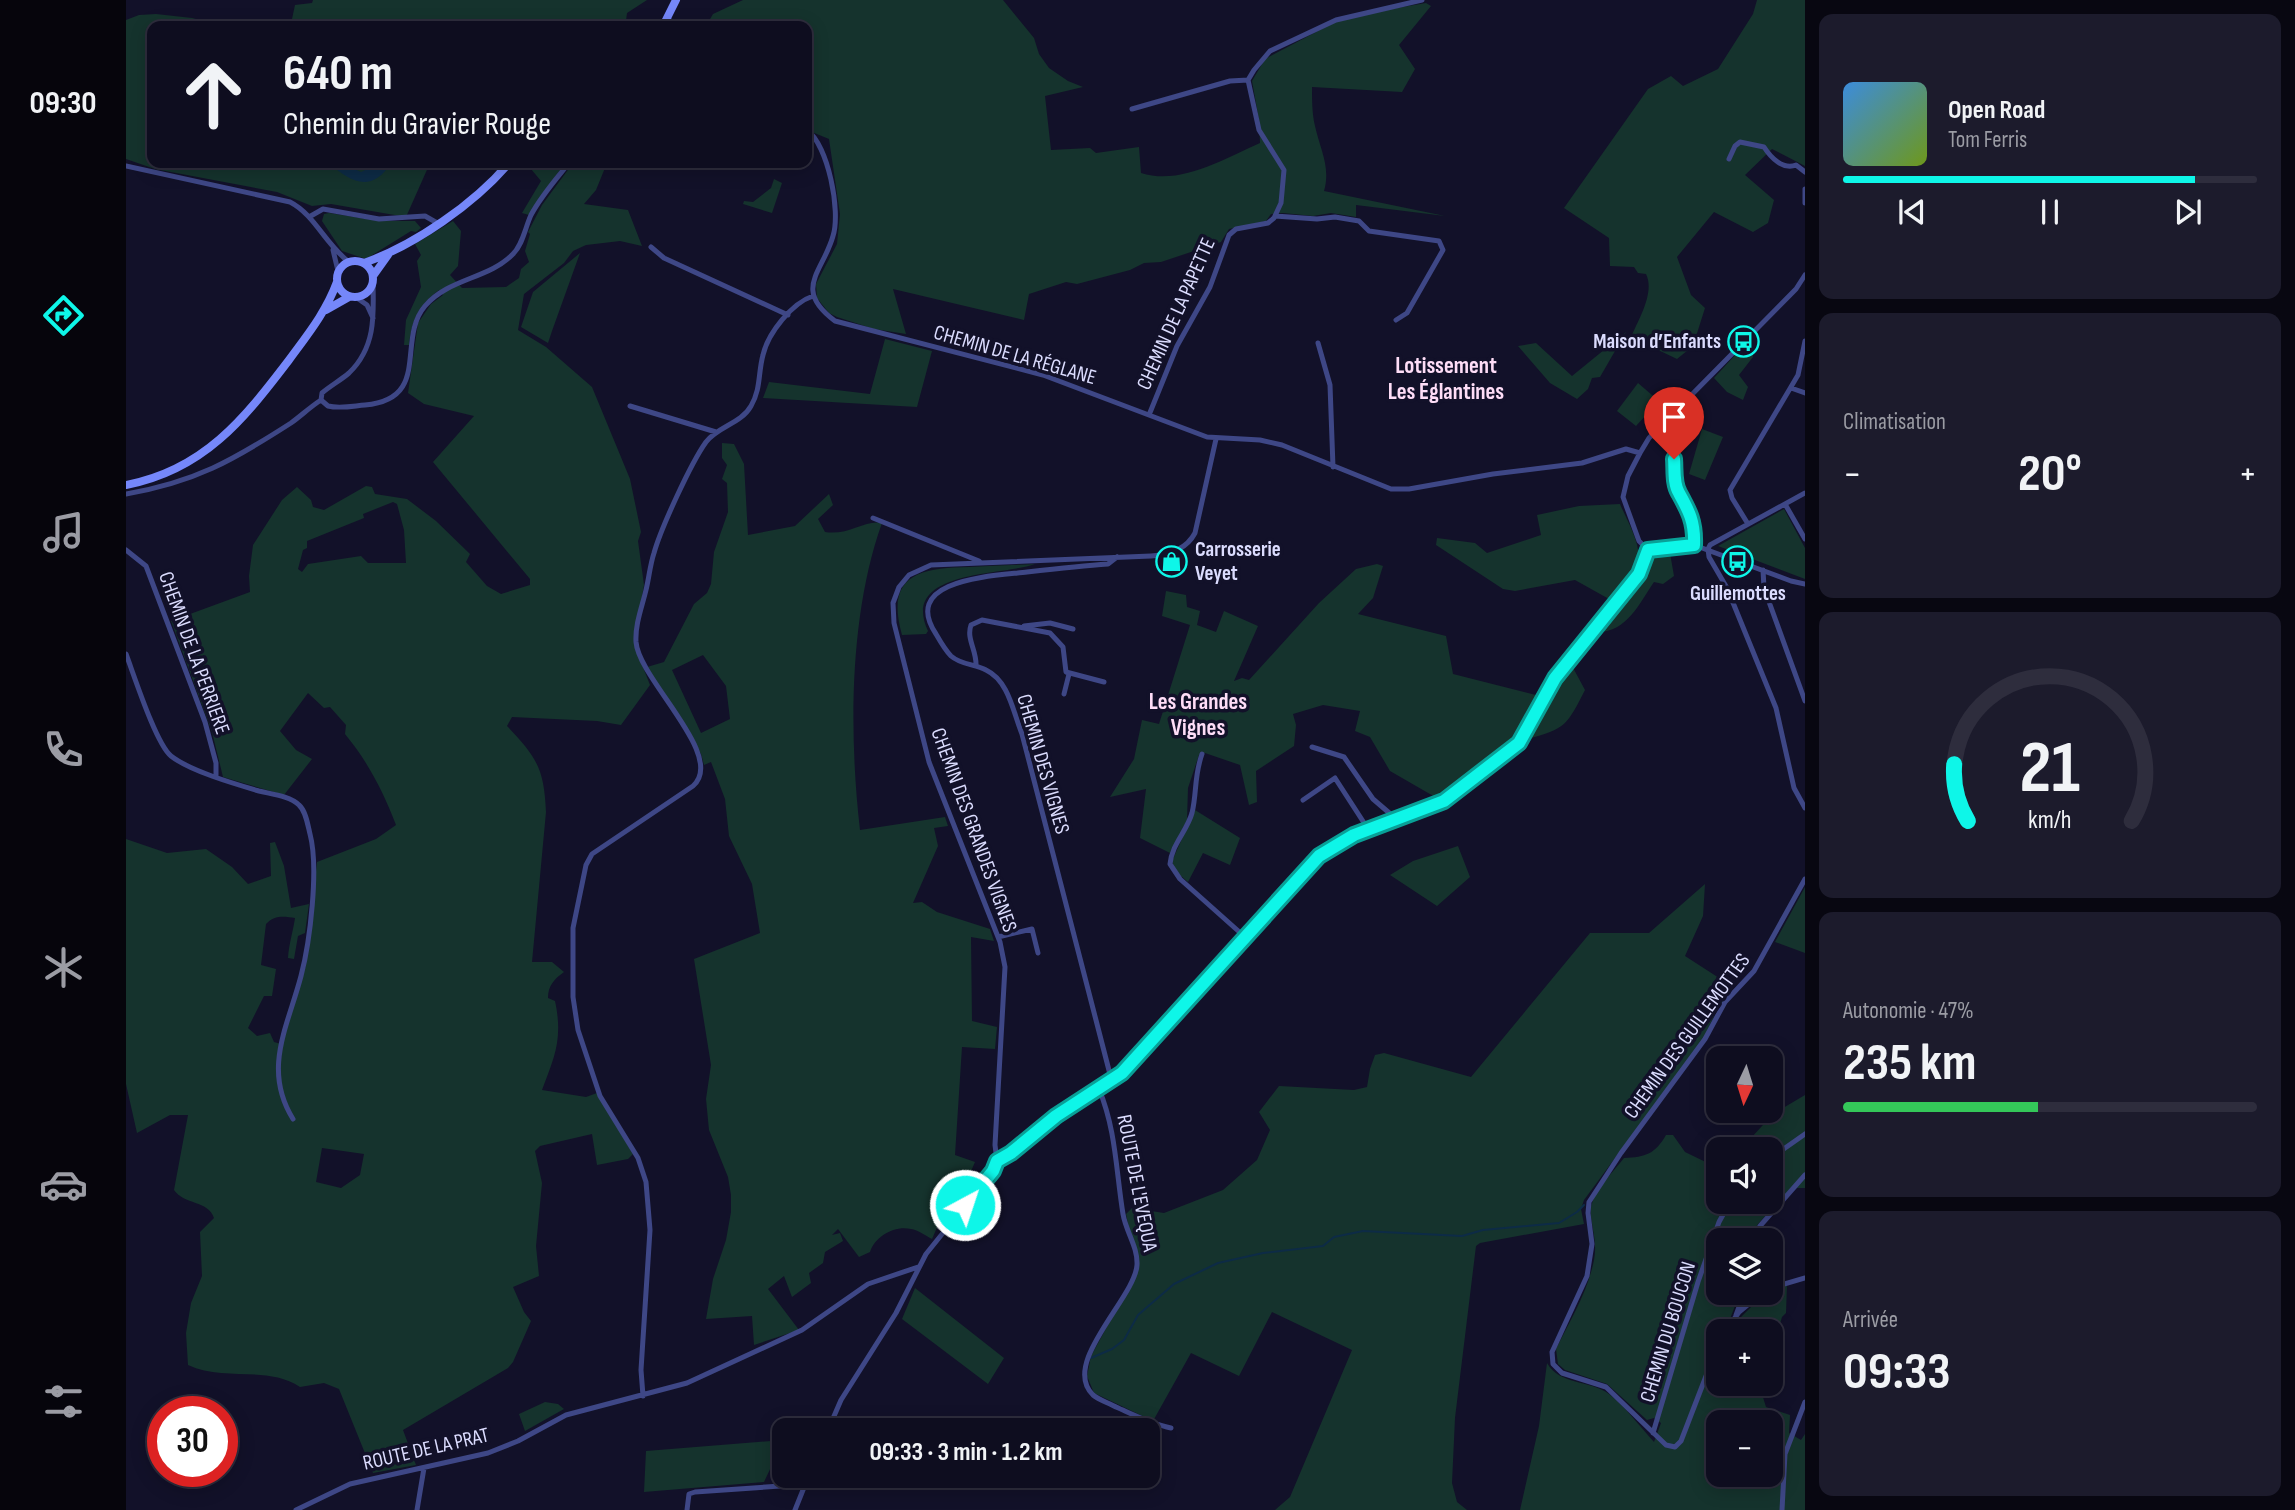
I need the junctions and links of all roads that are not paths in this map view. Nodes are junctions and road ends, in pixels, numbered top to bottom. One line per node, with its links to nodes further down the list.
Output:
1 (676, 0): 3 (main road)
2 (1422, 0): 4 (street)
3 (667, 21)
4 (1248, 80): 5 (street); 15 (street)
5 (1132, 110)
6 (812, 135): 26 (street)
7 (1729, 159): 11 (street)
8 (126, 166): 14 (street)
9 (503, 168): 16 (main road)
10 (565, 168): 36 (street)
11 (1805, 172)
12 (1805, 189): 13 (street)
13 (1805, 203)
14 (309, 216): 16 (street); 18 (street)
15 (1275, 216): 30 (street, CHEMIN DE LA PAPETTE); 38 (street, CHEMIN DE LA PAPETTE)
16 (439, 223): 19 (main road)
17 (651, 247): 29 (street)
18 (333, 250): 20 (street); 22 (street)
19 (388, 255): 21 (main road); 24 (main road)
20 (349, 262): 21 (main road); 22 (main road)
21 (364, 263): 24 (main road)
22 (338, 271): 25 (main road)
23 (1805, 275): 39 (street)
24 (373, 280): 27 (main road); 31 (street)
25 (337, 282): 27 (main road); 28 (main road)
26 (813, 296): 29 (street); 38 (street, CHEMIN DE LA RÉGLANE)
27 (353, 297): 28 (main road); 31 (street)
28 (324, 312): 44 (main road)
29 (788, 315): 40 (street)
30 (1396, 320)
31 (374, 321): 36 (street)
32 (1805, 341): 34 (street)
33 (1318, 343): 43 (street)
34 (1791, 387): 35 (street); 49 (street)
35 (1805, 393)
36 (321, 400): 46 (street)
37 (630, 406): 40 (street)
38 (1149, 415): 41 (street, CHEMIN DE LA RÉGLANE)
39 (1660, 427): 42 (street); 51 (street)
40 (716, 432): 97 (street)
41 (1216, 439): 43 (street, CHEMIN DE LA RÉGLANE); 55 (street, CHEMIN DES GRANDES VIGNES)
42 (1640, 453): 43 (street, CHEMIN DE LA RÉGLANE); 54 (street)
43 (1333, 467)
44 (126, 485)
45 (1805, 493): 47 (street)
46 (126, 494)
47 (1785, 504): 49 (street); 50 (street)
48 (873, 518): 56 (street)
49 (1748, 524): 52 (street)
50 (1805, 539)
51 (1694, 545): 52 (street); 54 (street)
52 (1709, 549): 57 (street); 73 (street)
53 (126, 550): 71 (street, CHEMIN DE LA PERRIERE)
54 (1648, 550): 74 (street)
55 (1116, 557): 56 (street, CHEMIN DES GRANDES VIGNES); 62 (street, CHEMIN DES VIGNES)
56 (982, 562): 77 (street, CHEMIN DES GRANDES VIGNES)
57 (1763, 570): 58 (street); 65 (street)
58 (1805, 584)
59 (1023, 626): 60 (street); 62 (street); 64 (street)
60 (1073, 629)
61 (126, 654): 71 (street)
62 (976, 666): 80 (street, CHEMIN DES VIGNES)
63 (1805, 672): 65 (street)
64 (1069, 674): 66 (street); 67 (street)
65 (1796, 675): 68 (street)
66 (1104, 682)
67 (1064, 694)
68 (1805, 701)
69 (1312, 747): 74 (street)
70 (1202, 754): 78 (street)
71 (216, 777): 82 (street)
72 (1303, 800): 75 (street)
73 (1805, 808)
74 (1394, 817): 75 (street)
75 (1368, 829): 78 (street)
76 (1805, 879): 101 (street, CHEMIN DES GUILLEMOTTES)
77 (998, 937): 79 (street); 85 (street, CHEMIN DES GRANDES VIGNES)
78 (1245, 937): 80 (street)
79 (1038, 953)
80 (1112, 1082): 81 (street)
81 (1100, 1089): 85 (street); 100 (street, ROUTE DE L'EVEQUA)
82 (293, 1119)
83 (1805, 1134): 84 (street)
84 (1783, 1150)
85 (997, 1161): 89 (street)
86 (1805, 1175): 88 (street)
87 (1723, 1214): 101 (street, CHEMIN DU BOUCON)
88 (1759, 1228)
89 (918, 1267): 97 (street, ROUTE DE LA PRAT); 99 (street)
90 (1805, 1278): 91 (street)
91 (1783, 1284)
92 (1740, 1305): 94 (street)
93 (1748, 1305): 94 (street)
94 (1736, 1315): 95 (street)
95 (1733, 1319)
96 (1706, 1376): 101 (street)
97 (643, 1396): 102 (street, ROUTE DE LA PRAT)
98 (1805, 1402): 109 (street)
99 (834, 1418)
100 (1171, 1428)
101 (1653, 1433)
102 (424, 1468): 105 (street, ROUTE DE LA PRAT); 106 (street)
103 (772, 1487): 107 (street)
104 (804, 1488): 108 (street)
105 (296, 1510)
106 (417, 1510)
107 (687, 1510)
108 (795, 1510)
109 (1782, 1510)

